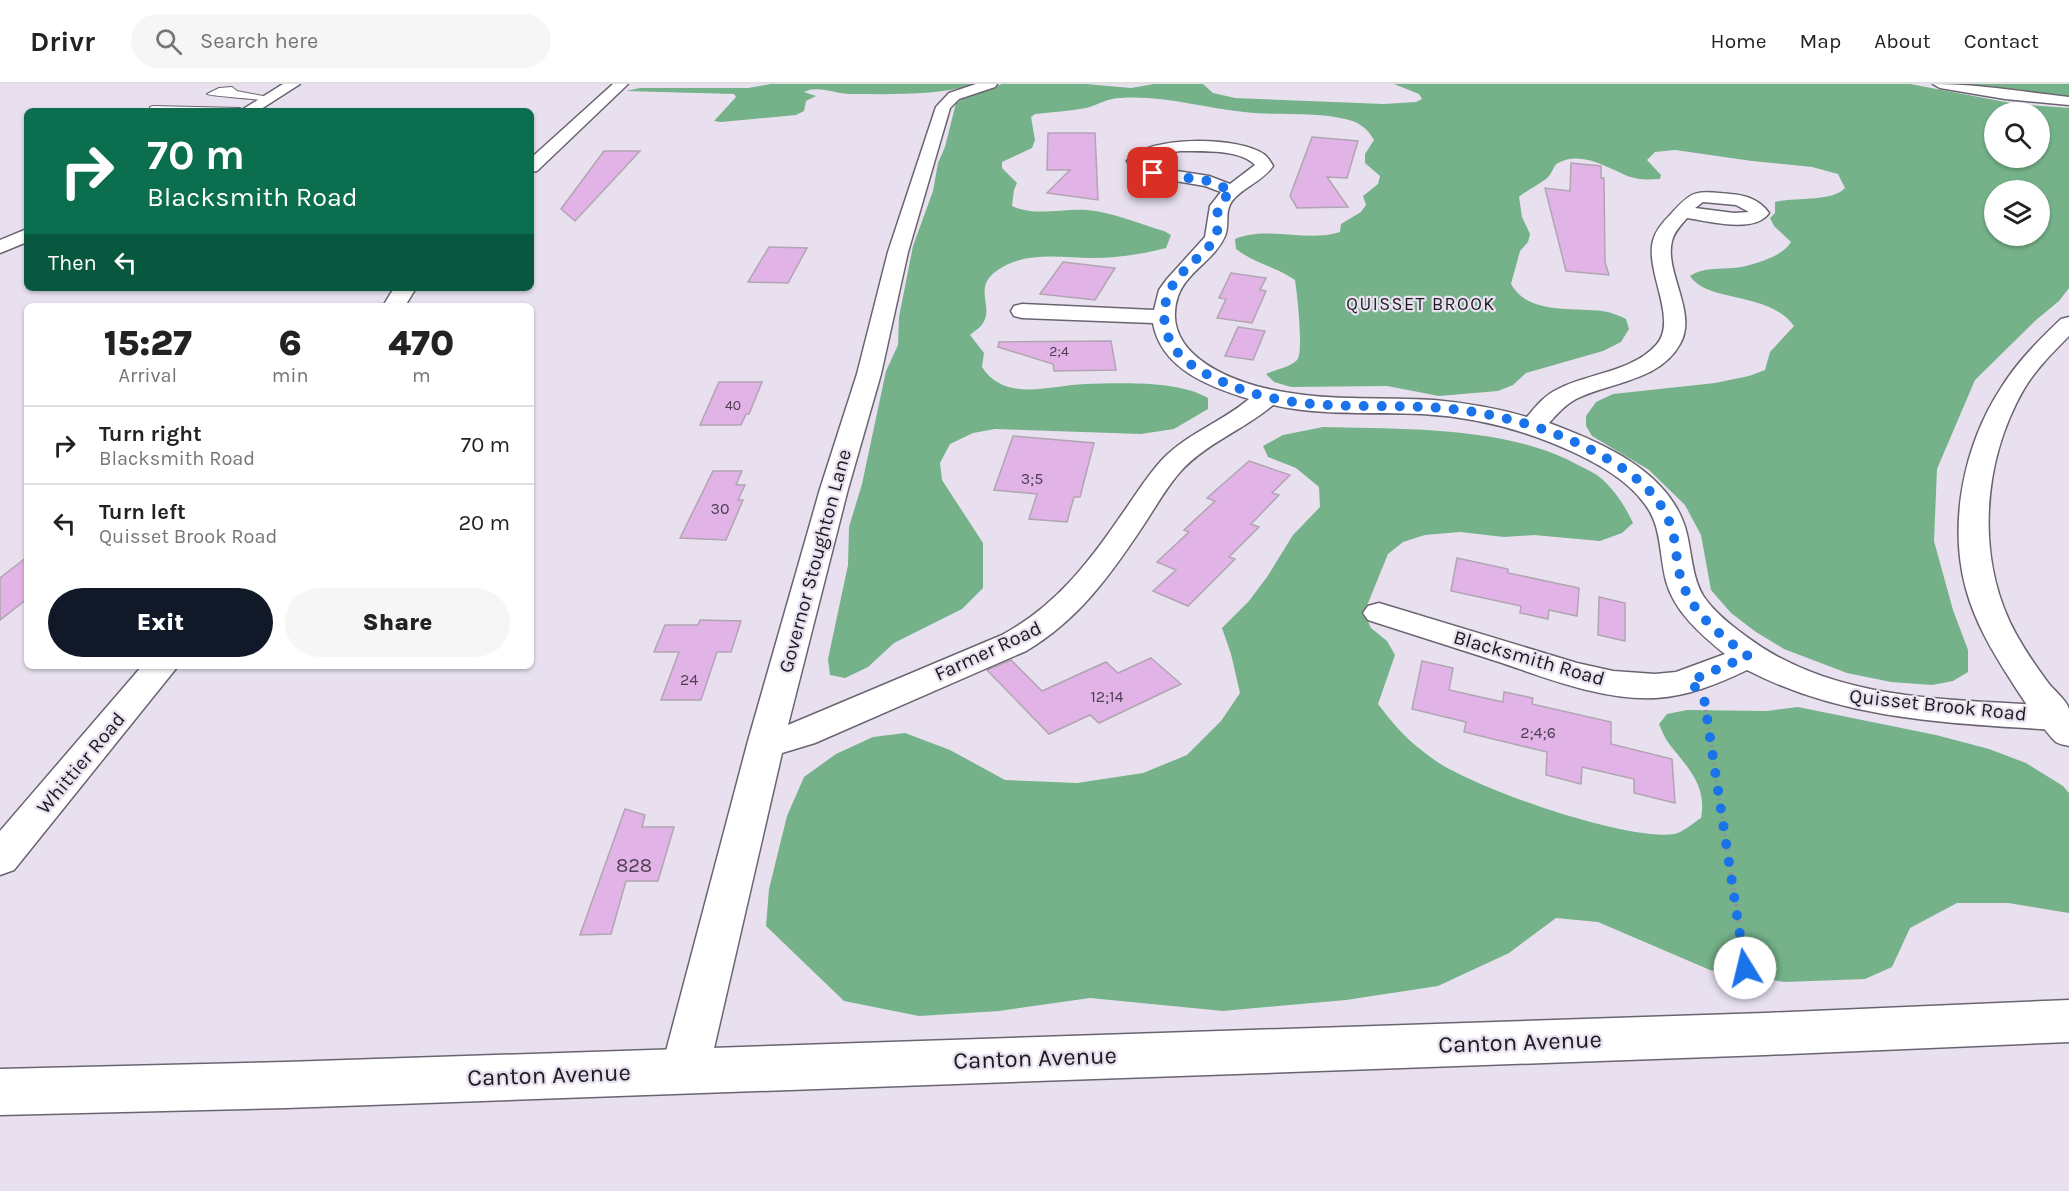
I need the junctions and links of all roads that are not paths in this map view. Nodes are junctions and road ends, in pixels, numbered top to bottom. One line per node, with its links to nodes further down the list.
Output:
1 (293, 84): 6 (street)
2 (621, 84): 9 (street)
3 (990, 84): 23 (street, Governor Stoughton Lane)
4 (1940, 84): 7 (street)
5 (208, 95): 6 (lane)
6 (269, 98): 8 (street)
7 (2069, 101)
8 (252, 108)
9 (534, 164)
10 (1232, 191): 15 (street)
11 (1683, 212): 18 (street)
12 (24, 236): 13 (street)
13 (0, 247)
14 (1022, 311): 15 (street)
15 (1164, 317): 17 (street, Quisset Brook Road)
16 (2065, 332): 22 (street)
17 (1266, 398): 18 (street, Quisset Brook Road); 23 (street, Farmer Road)
18 (1533, 426): 20 (street, Quisset Brook Road)
19 (1379, 613): 20 (street, Blacksmith Road)
20 (1748, 656): 22 (street, Quisset Brook Road)
21 (158, 669): 24 (street, Whittier Road)
22 (2063, 725)
23 (766, 741): 26 (street, Governor Stoughton Lane)
24 (0, 859)
25 (2069, 1021): 26 (street, Canton Avenue)
26 (685, 1070): 27 (street, Canton Avenue)
27 (0, 1092)

